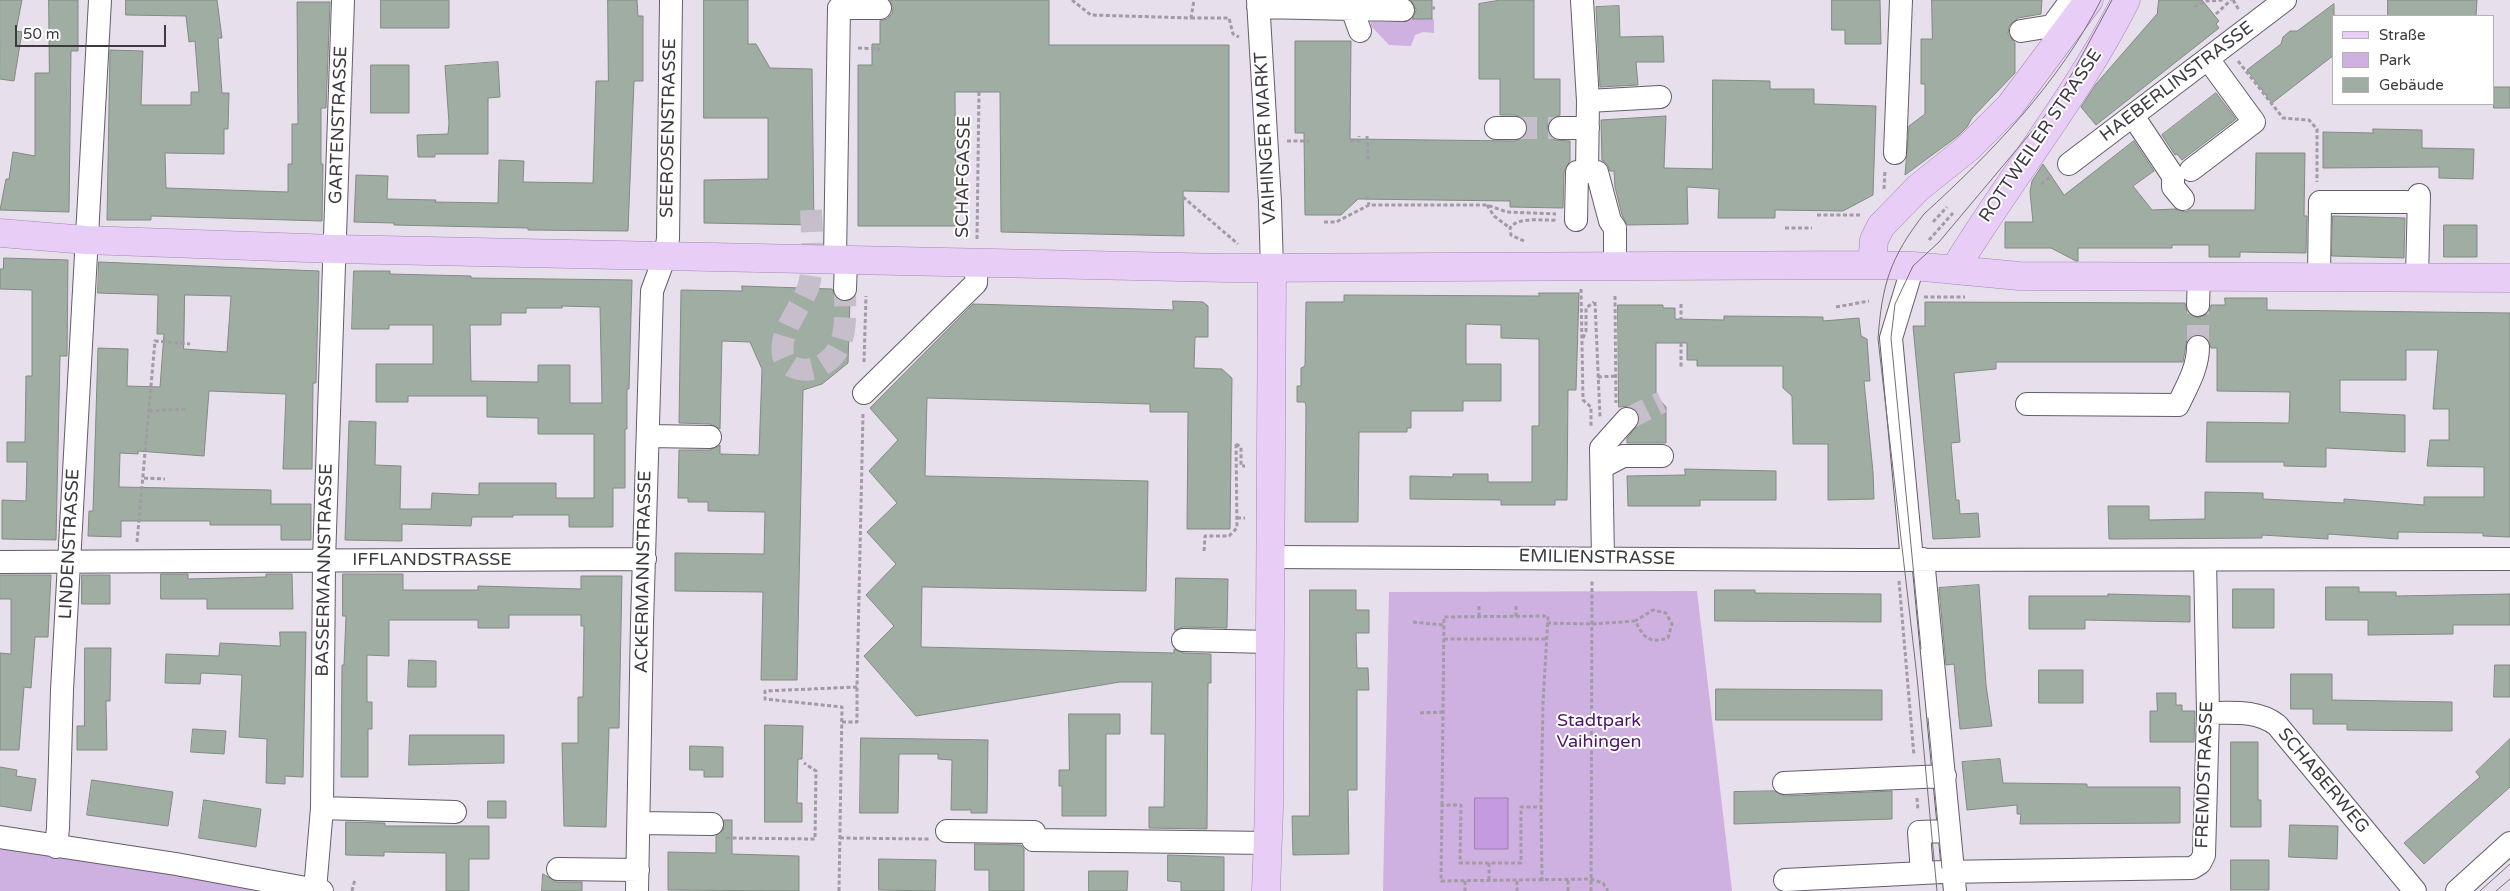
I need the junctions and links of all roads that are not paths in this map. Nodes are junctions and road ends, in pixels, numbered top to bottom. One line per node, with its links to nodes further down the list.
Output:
1 (100, 0): 29 (street, LINDENSTRASSE)
2 (343, 0): 30 (street, GARTENSTRASSE)
3 (671, 0): 31 (street, SEEROSENSTRASSE)
4 (1582, 0): 17 (street)
5 (1901, 0): 22 (street)
6 (2126, 0): 38 (main road, ROTTWEILER STRASSE)
7 (2285, 0): 15 (street, HAEBERLINSTRASSE)
8 (2088, 1): 14 (main road, ROTTWEILER STRASSE); 14 (street)
9 (1258, 3): 10 (street, VAIHINGER MARKT); 37 (street, VAIHINGER MARKT)
10 (1352, 4): 12 (street, VAIHINGER MARKT); 13 (street)
11 (880, 8): 32 (street)
12 (1403, 10)
13 (1360, 31)
14 (2055, 48): 34 (main road, ROTTWEILER STRASSE)
15 (2218, 51): 18 (street); 19 (street, HAEBERLINSTRASSE); 24 (street)
16 (1660, 97): 17 (street)
17 (1588, 100): 21 (street)
18 (2266, 112)
19 (2133, 116): 23 (street, HAEBERLINSTRASSE); 26 (street)
20 (1560, 128): 21 (street)
21 (1588, 128): 25 (street)
22 (1895, 153)
23 (2069, 164)
24 (2191, 170)
25 (1587, 172): 27 (street); 36 (street)
26 (2183, 199)
27 (1576, 220)
28 (0, 233): 29 (main road)
29 (86, 240): 30 (main road); 60 (street, LINDENSTRASSE)
30 (335, 249): 31 (main road); 57 (street, BASSERMANNSTRASSE)
31 (666, 256): 32 (main road); 49 (street, ACKERMANNSTRASSE)
32 (849, 260): 33 (main road); 43 (street)
33 (977, 262): 37 (main road); 46 (street)
34 (1872, 265): 35 (main road); 36 (main road)
35 (1913, 266): 38 (main road); 58 (street)
36 (1614, 268): 37 (main road)
37 (1272, 269): 53 (main road)
38 (1954, 270): 39 (main road)
39 (2199, 276): 40 (main road); 44 (street)
40 (2319, 276): 41 (main road); 41 (street)
41 (2417, 277): 42 (main road)
42 (2510, 278)
43 (845, 289)
44 (2198, 305)
45 (2198, 347): 47 (street)
46 (864, 393)
47 (2027, 404)
48 (1622, 412): 51 (street)
49 (648, 436): 50 (street); 55 (street, ACKERMANNSTRASSE)
50 (710, 437)
51 (1598, 449): 52 (street); 54 (street)
52 (1662, 456)
53 (1270, 557): 54 (street, EMILIENSTRASSE); 63 (main road)
54 (1602, 558): 58 (street, EMILIENSTRASSE)
55 (645, 559): 57 (street, IFFLANDSTRASSE); 69 (street, ACKERMANNSTRASSE)
56 (2510, 559): 59 (street, EMILIENSTRASSE)
57 (324, 560): 60 (street, IFFLANDSTRASSE); 67 (street, BASSERMANNSTRASSE)
58 (1910, 560): 59 (street, EMILIENSTRASSE); 65 (street)
59 (2205, 560): 64 (street, FREMDSTRASSE)
60 (70, 561): 61 (street, IFFLANDSTRASSE); 77 (street, LINDENSTRASSE)
61 (0, 562)
62 (1182, 640): 63 (street)
63 (1270, 642): 75 (main road)
64 (2208, 713): 83 (street, FREMDSTRASSE); 86 (street, SCHABERWEG)
65 (1945, 776): 66 (street); 72 (street)
66 (1784, 783)
67 (322, 808): 68 (street); 84 (street, BASSERMANNSTRASSE)
68 (455, 812)
69 (639, 823): 70 (street); 81 (street, ACKERMANNSTRASSE)
70 (714, 831)
71 (948, 831): 74 (street)
72 (1949, 831): 80 (street); 83 (street)
73 (0, 837): 77 (street)
74 (1053, 840): 75 (street); 78 (street)
75 (1268, 843): 85 (main road)
76 (2510, 844): 87 (street)
77 (56, 847): 84 (street)
78 (1235, 852)
79 (558, 869): 81 (street)
80 (1922, 873): 82 (street); 83 (street)
81 (638, 880)
82 (1785, 880)
83 (1955, 881)
84 (319, 890)
85 (1266, 891)
86 (2414, 891)
87 (2457, 891)

